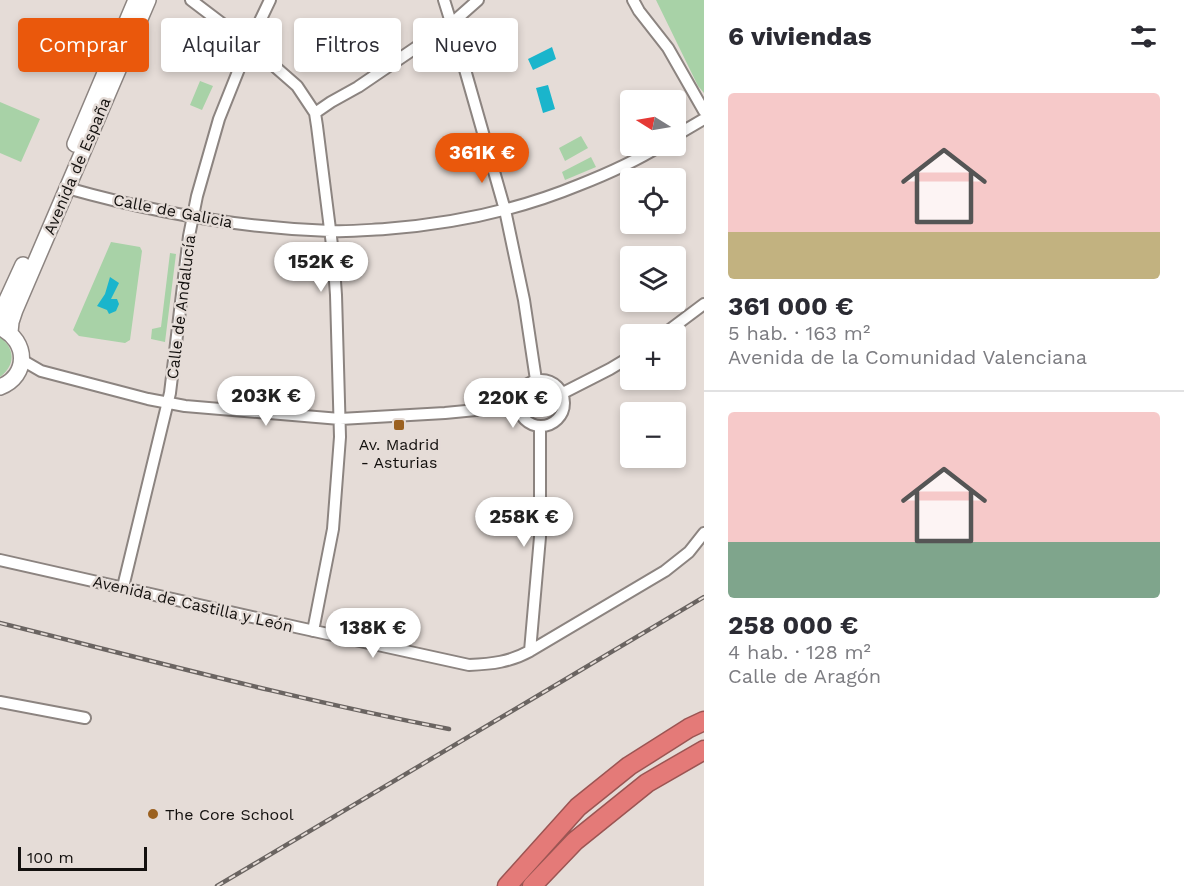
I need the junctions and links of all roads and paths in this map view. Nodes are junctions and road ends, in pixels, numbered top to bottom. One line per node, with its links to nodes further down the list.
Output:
1 (136, 0): 26 (street, Avenida de España)
2 (148, 0): 21 (street, Avenida de España)
3 (191, 0): 8 (street)
4 (270, 0): 9 (street, Calle de Andalucía)
5 (444, 0): 10 (street)
6 (478, 0): 11 (street)
7 (633, 0): 16 (street)
8 (215, 18)
9 (261, 18)
10 (450, 18)
11 (458, 18)
12 (413, 50): 17 (street)
13 (238, 72): 23 (street, Calle de Andalucía)
14 (281, 72): 17 (street)
15 (466, 72): 22 (street)
16 (704, 111)
17 (315, 114): 24 (street)
18 (704, 119): 19 (street)
19 (686, 130)
20 (643, 156): 22 (street, Calle de Galicia)
21 (67, 188): 23 (street, Calle de Galicia); 28 (street, Avenida de España)
22 (505, 210): 24 (street, Calle de Galicia); 33 (street)
23 (193, 216): 24 (street, Calle de Galicia); 36 (street, Calle de Andalucía)
24 (330, 231): 38 (street)
25 (704, 304): 27 (street)
26 (0, 315)
27 (677, 324)
28 (5, 330): 29 (street)
29 (22, 360): 31 (street); 32 (street)
30 (620, 363): 35 (street)
31 (41, 371): 32 (street); 36 (street)
32 (16, 376): 34 (street)
33 (536, 380): 35 (street); 37 (street)
34 (0, 387)
35 (561, 394): 39 (street)
36 (168, 403): 38 (street); 42 (street, Calle de Andalucía)
37 (517, 406): 38 (street); 39 (street)
38 (340, 419): 43 (street)
39 (540, 427): 44 (street)
40 (704, 534): 44 (street, Avenida de Castilla y León)
41 (0, 560): 42 (street, Avenida de Castilla y León)
42 (123, 587): 43 (street, Avenida de Castilla y León)
43 (313, 631): 44 (street, Avenida de Castilla y León)
44 (530, 651)
45 (0, 702): 46 (street)
46 (85, 718)
47 (704, 721): 50 (highway)
48 (704, 750): 49 (highway)
49 (603, 818): 51 (highway); 52 (highway)
50 (507, 886)
51 (532, 886)
52 (543, 886)

